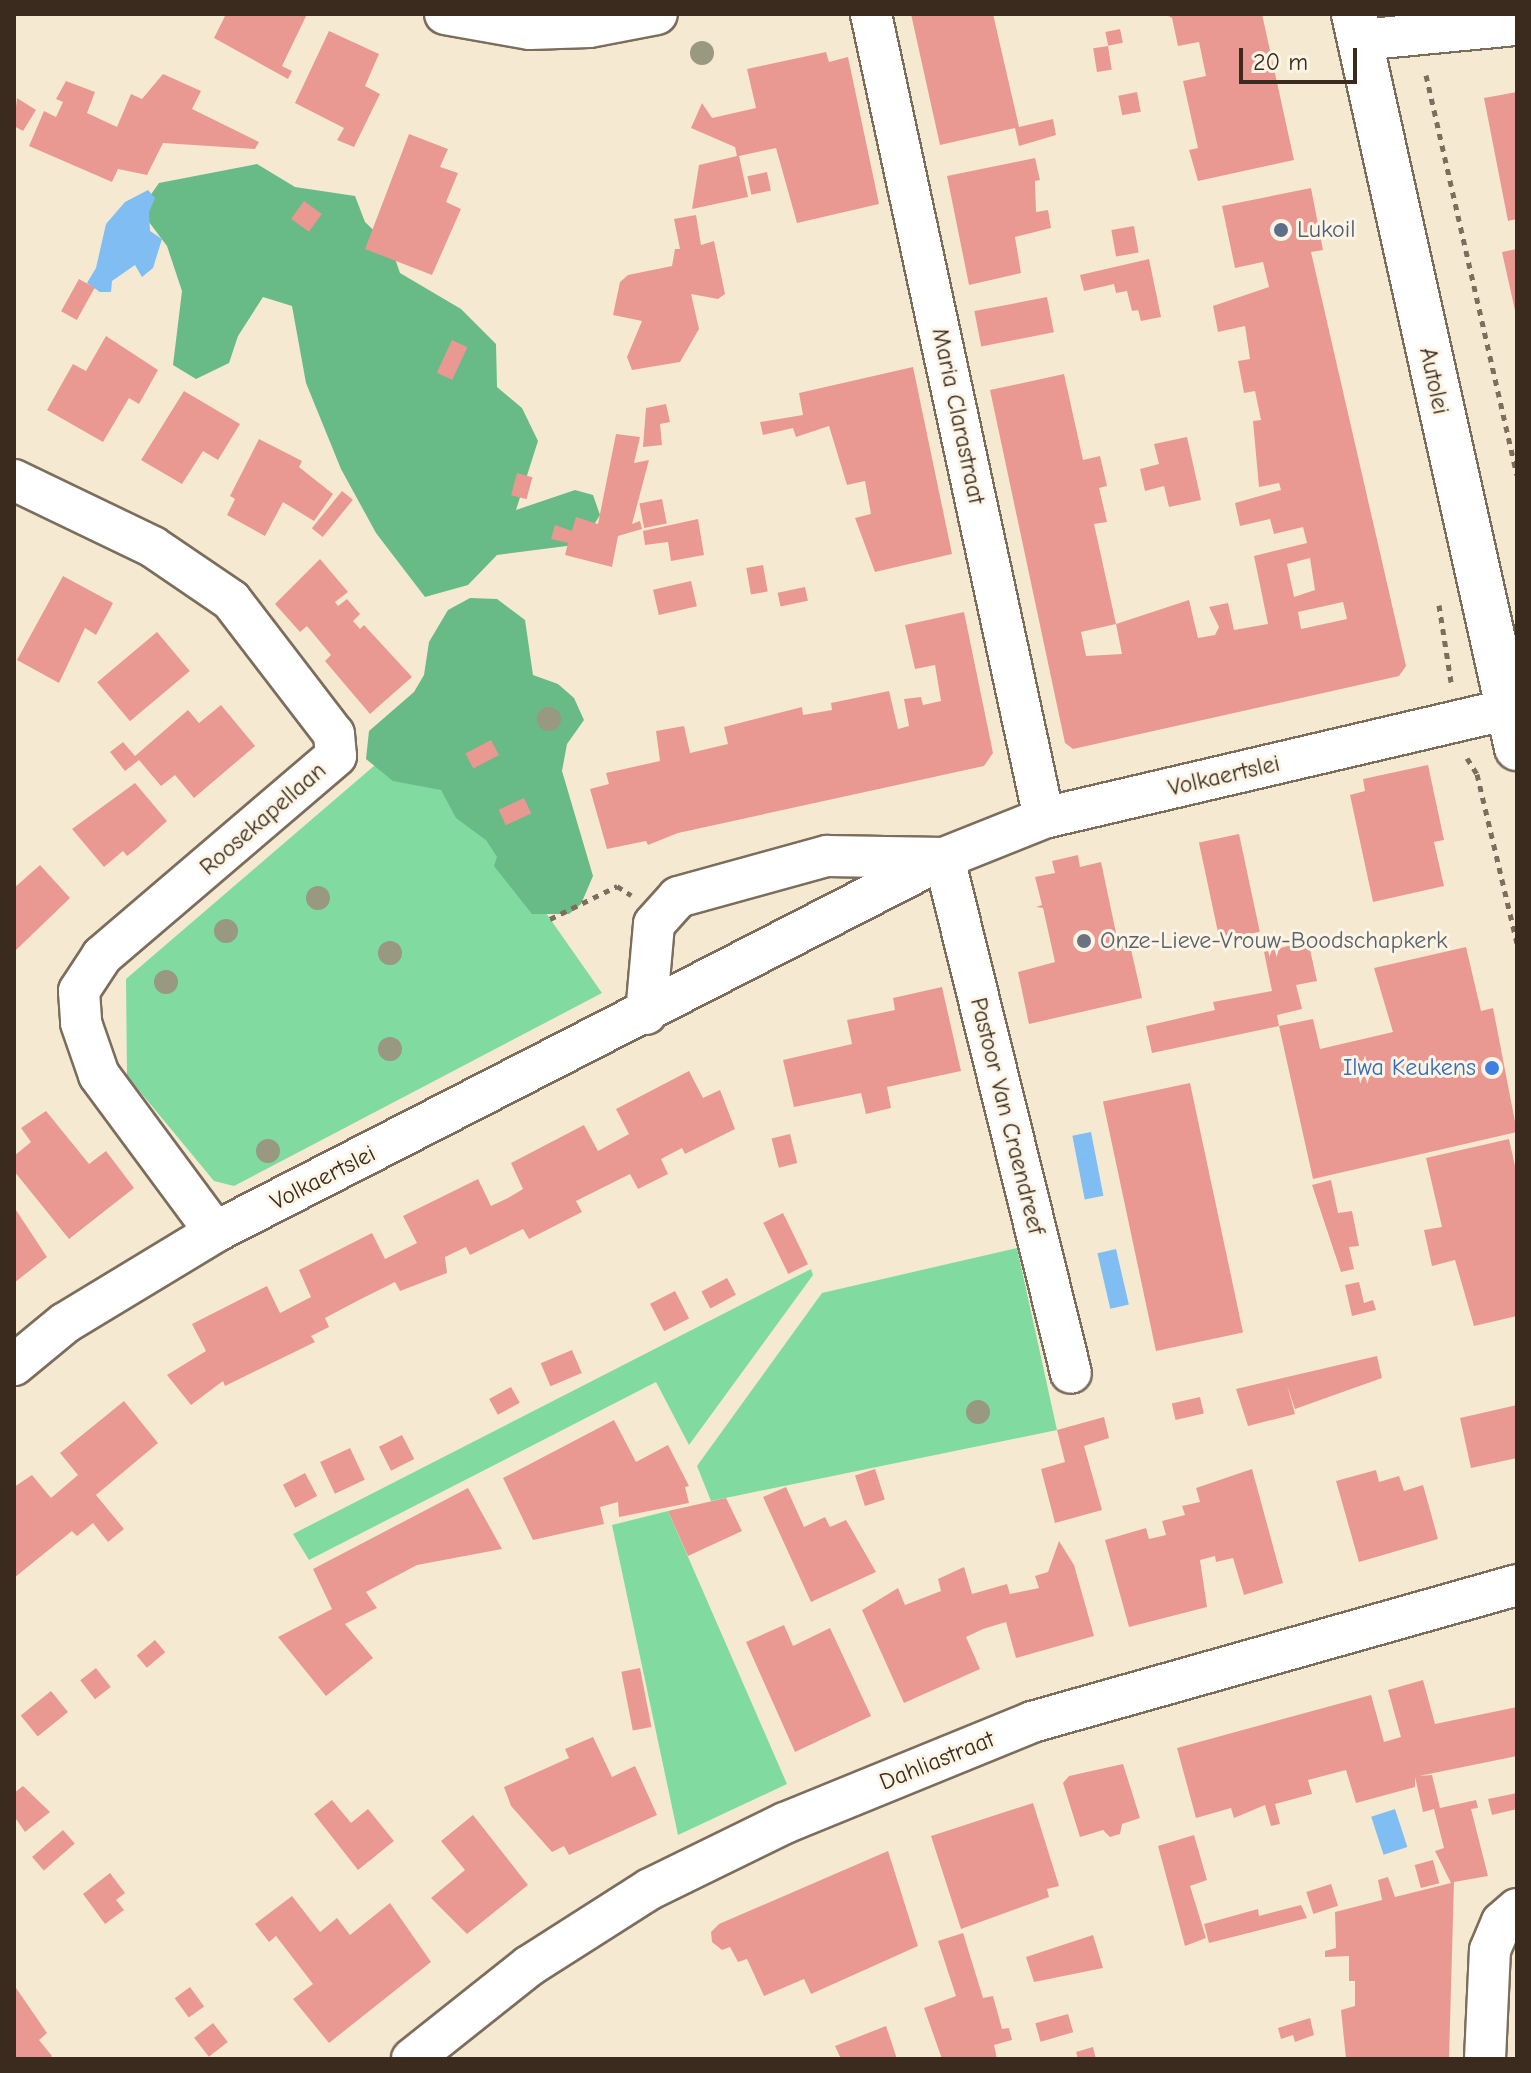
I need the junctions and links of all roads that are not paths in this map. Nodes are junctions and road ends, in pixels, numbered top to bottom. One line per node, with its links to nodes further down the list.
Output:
1 (445, 14): 2 (street)
2 (657, 14)
3 (871, 14): 8 (street, Maria Clarastraat)
4 (1517, 25): 5 (street)
5 (1357, 27): 7 (main road, Autolei)
6 (14, 480): 11 (street, Roosekapellaan)
7 (1513, 728): 8 (street, Volkaertslei)
8 (1044, 818): 9 (street, Volkaertslei)
9 (944, 858): 10 (street, Volkaertslei); 10 (street, Volkaertslei); 13 (street, Pastoor Van Craendreef)
10 (646, 1014): 11 (street, Volkaertslei)
11 (215, 1232): 12 (street, Volkaertslei)
12 (14, 1365)
13 (1071, 1373)
14 (1517, 1585): 16 (street, Dahliastraat)
15 (1517, 1909): 17 (street)
16 (412, 2059)
17 (1485, 2059)

